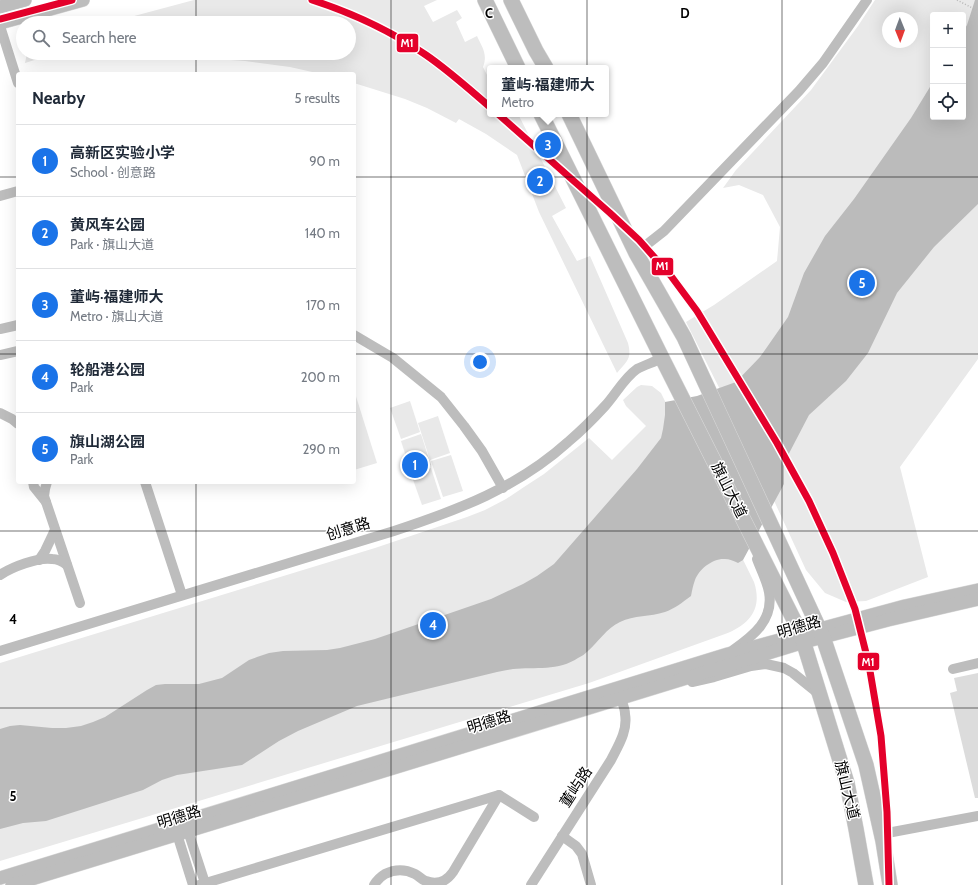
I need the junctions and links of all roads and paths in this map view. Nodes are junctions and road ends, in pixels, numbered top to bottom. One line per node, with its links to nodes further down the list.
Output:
1 (25, 0): 8 (main road)
2 (83, 0): 10 (main road)
3 (485, 0): 14 (highway)
4 (511, 0): 13 (highway)
5 (518, 0): 13 (highway)
6 (867, 0): 21 (street)
7 (958, 0): 9 (path)
8 (0, 7)
9 (978, 11)
10 (28, 16)
11 (16, 19): 12 (main road)
12 (0, 24): 16 (street)
13 (536, 51): 15 (highway)
14 (517, 65)
15 (544, 65)
16 (16, 76)
17 (542, 117): 27 (highway, 旗山大道)
18 (570, 117): 21 (highway, 旗山大道)
19 (16, 192): 20 (street)
20 (0, 196)
21 (636, 253): 43 (highway, 旗山大道)
22 (16, 326): 23 (street)
23 (0, 330)
24 (356, 336): 33 (street)
25 (16, 351): 26 (street)
26 (0, 355)
27 (662, 358): 33 (street, 创意路); 35 (highway, 旗山大道)
28 (0, 413): 29 (street)
29 (16, 422)
30 (33, 484): 34 (street)
31 (46, 484): 34 (street)
32 (146, 484): 40 (street)
33 (503, 488): 40 (street, 创意路)
34 (46, 502): 36 (street)
35 (746, 523): 44 (highway, 旗山大道); 46 (street)
36 (56, 530): 37 (street); 38 (street)
37 (39, 560): 38 (street); 39 (street)
38 (67, 564): 42 (street)
39 (0, 575)
40 (182, 595): 45 (street, 创意路)
41 (977, 600): 43 (main road, 明德路)
42 (80, 603)
43 (821, 633): 44 (main road, 明德路); 55 (highway, 旗山大道)
44 (802, 638): 46 (main road); 49 (highway, 旗山大道); 50 (main road, 明德路)
45 (0, 651)
46 (728, 654): 57 (main road)
47 (978, 663): 48 (street)
48 (953, 669)
49 (820, 695): 50 (street); 65 (highway, 旗山大道)
50 (622, 699): 54 (main road, 明德路); 56 (street, 董屿路)
51 (499, 795): 53 (street); 58 (street); 59 (street)
52 (978, 816): 55 (street)
53 (534, 817)
54 (183, 833): 59 (street); 60 (main road, 明德路); 61 (street)
55 (882, 834): 66 (highway, 旗山大道)
56 (562, 836): 63 (street, 董屿路); 64 (street)
57 (0, 878)
58 (423, 883): 62 (street)
59 (202, 884)
60 (12, 885)
61 (193, 885)
62 (374, 885)
63 (531, 885)
64 (591, 885)
65 (866, 885)
66 (890, 885)

